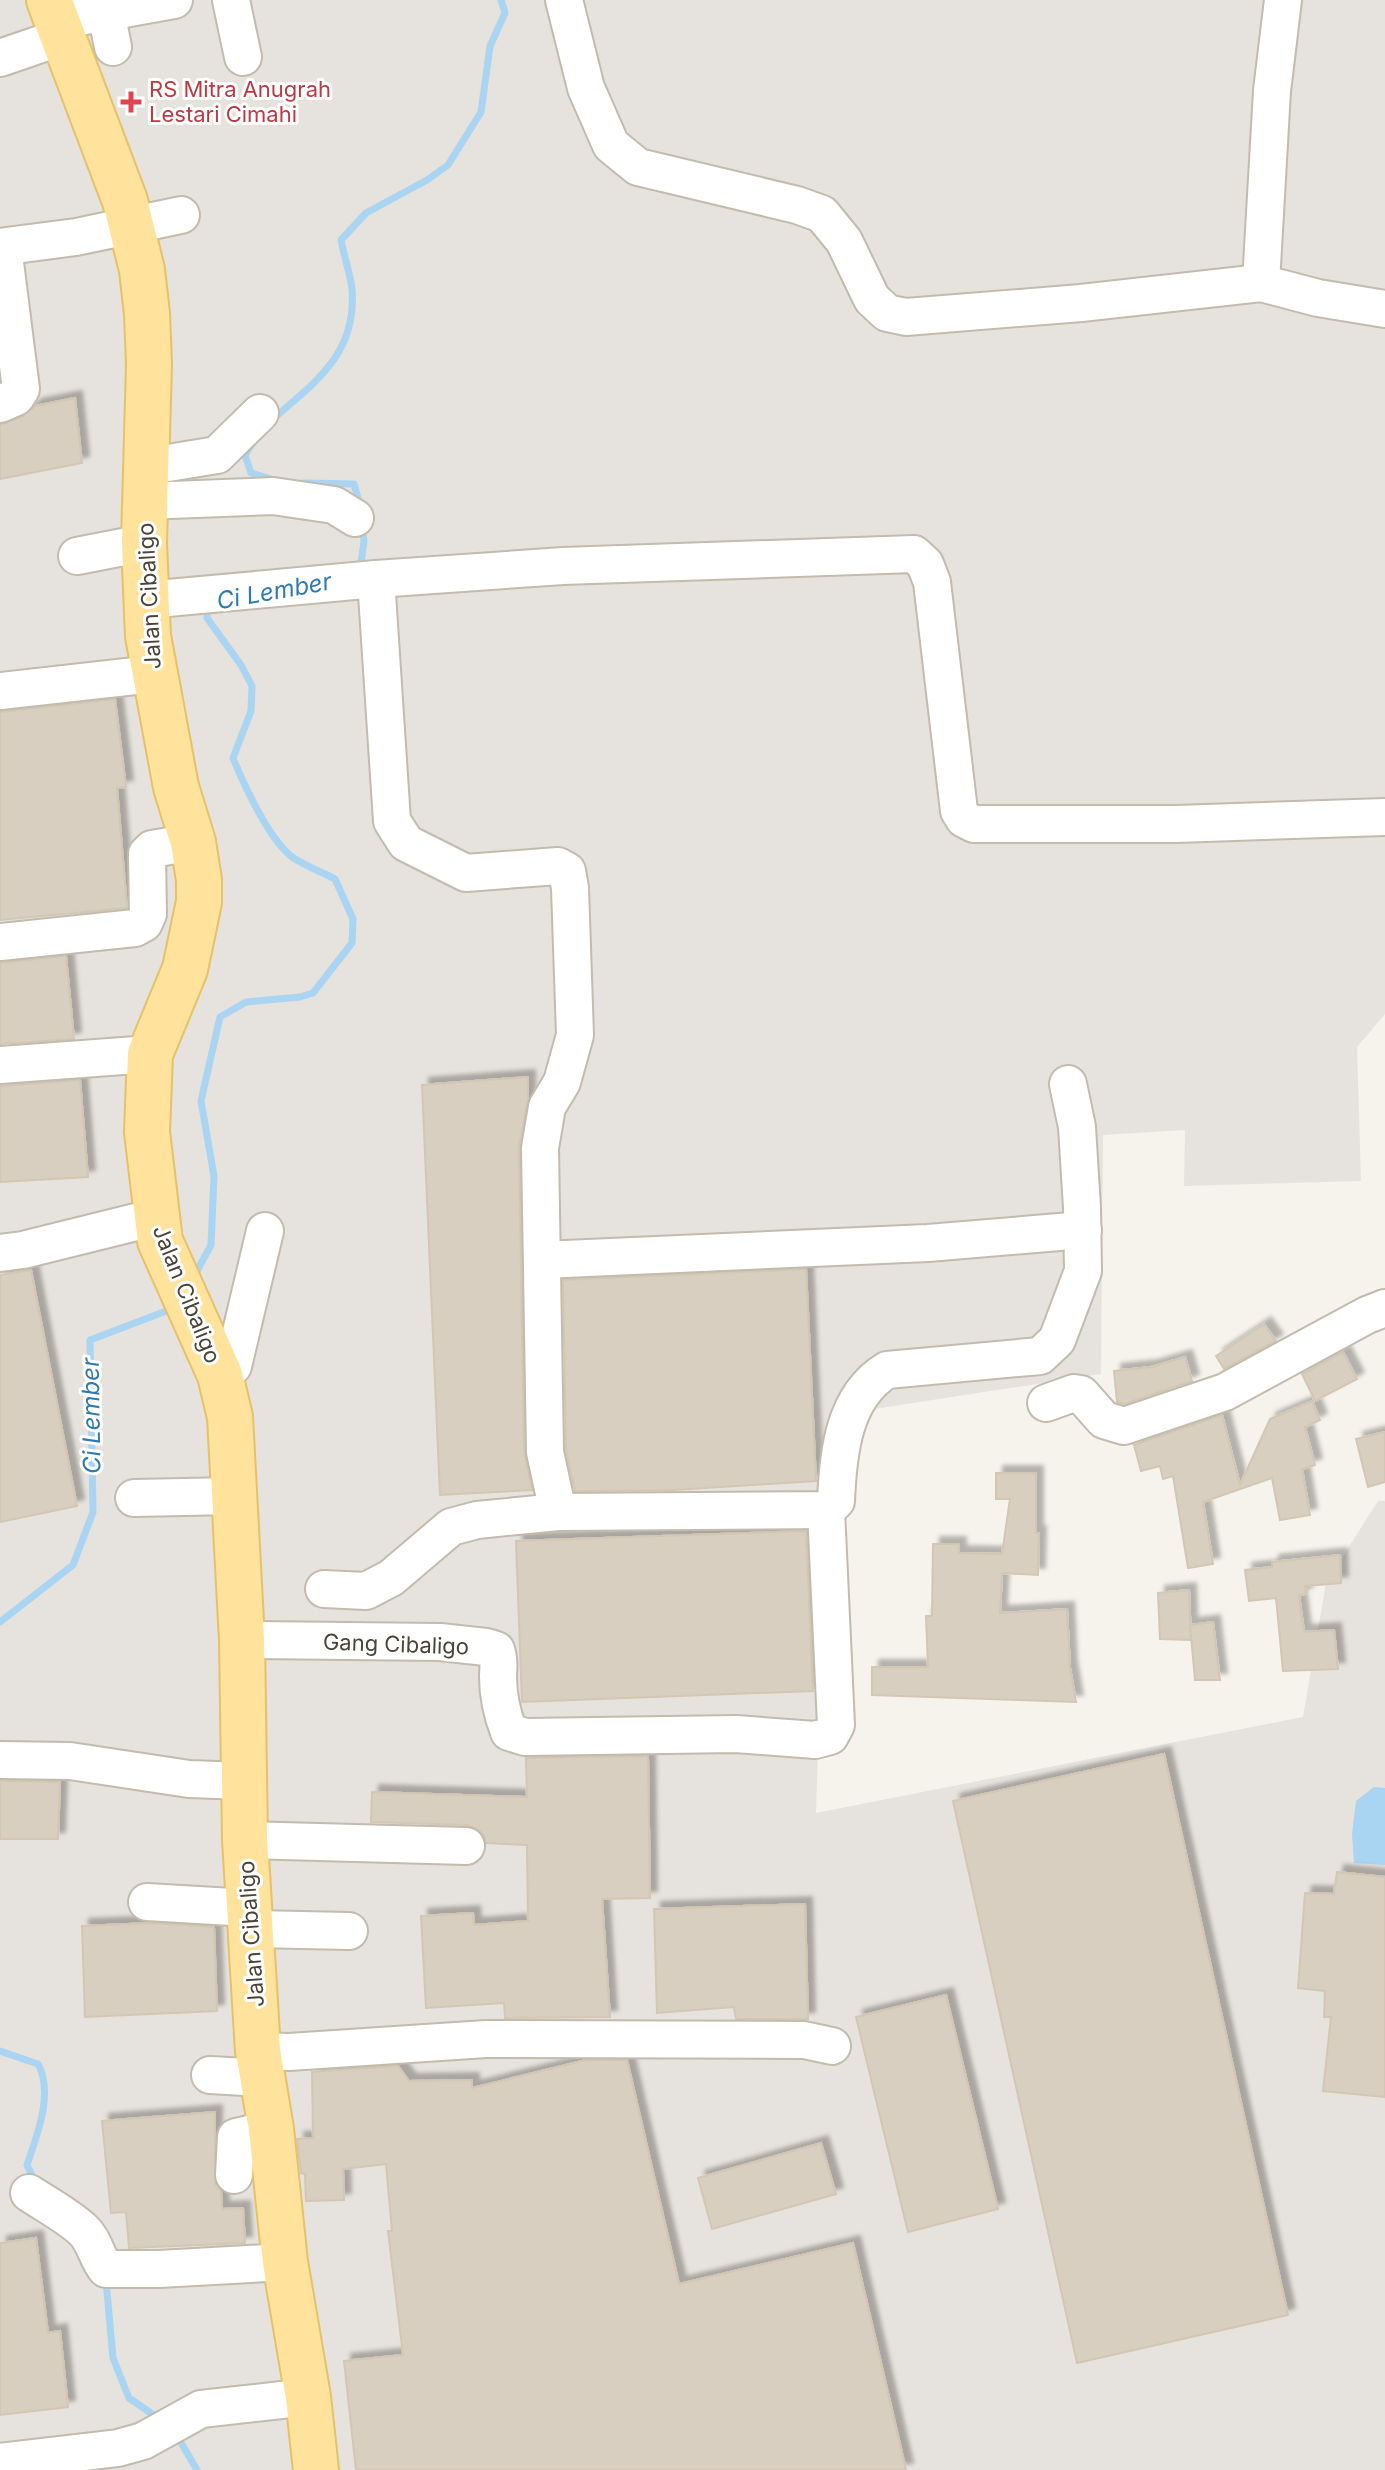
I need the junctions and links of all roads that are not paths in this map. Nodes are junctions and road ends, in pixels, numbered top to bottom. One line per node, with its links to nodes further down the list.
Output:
1 (174, 0): 5 (street)
2 (231, 0): 6 (street)
3 (564, 0): 11 (street)
4 (1283, 0): 11 (street)
5 (56, 19): 7 (street); 9 (main road, Jalan Cibaligo)
6 (243, 57)
7 (0, 58)
8 (181, 215): 9 (street)
9 (132, 225): 10 (street); 15 (main road, Jalan Cibaligo)
10 (2, 247): 13 (street)
11 (1261, 283): 12 (street)
12 (1385, 309)
13 (0, 404)
14 (260, 413): 15 (street)
15 (144, 503): 16 (street); 17 (street); 19 (main road, Jalan Cibaligo)
16 (355, 518)
17 (77, 556)
18 (376, 579): 19 (street); 22 (street); 32 (street)
19 (146, 600): 20 (main road, Jalan Cibaligo)
20 (153, 674): 21 (street); 23 (main road, Jalan Cibaligo)
21 (0, 691)
22 (1385, 817)
23 (193, 842): 24 (street); 25 (main road, Jalan Cibaligo)
24 (0, 942)
25 (150, 1054): 26 (street); 28 (main road, Jalan Cibaligo)
26 (0, 1065)
27 (1068, 1084): 29 (street)
28 (156, 1217): 31 (street); 34 (main road, Jalan Cibaligo)
29 (1083, 1230): 32 (street); 38 (street)
30 (265, 1231): 34 (street)
31 (0, 1253)
32 (542, 1260): 39 (street)
33 (1385, 1308): 35 (street)
34 (220, 1375): 36 (main road, Jalan Cibaligo)
35 (1046, 1403)
36 (234, 1496): 37 (street); 41 (main road, Jalan Cibaligo)
37 (134, 1498)
38 (826, 1510): 39 (street); 41 (street, Gang Cibaligo)
39 (558, 1512): 40 (street)
40 (324, 1589)
41 (242, 1640): 43 (main road, Jalan Cibaligo)
42 (0, 1760): 43 (street)
43 (245, 1781): 44 (main road, Jalan Cibaligo)
44 (245, 1840): 45 (street); 47 (main road, Jalan Cibaligo)
45 (466, 1846)
46 (147, 1902): 47 (street)
47 (250, 1919): 48 (street); 50 (main road, Jalan Cibaligo)
48 (349, 1931)
49 (832, 2046): 50 (street)
50 (260, 2064): 51 (street); 52 (main road, Jalan Cibaligo)
51 (210, 2075)
52 (271, 2129): 53 (street); 55 (main road, Jalan Cibaligo)
53 (234, 2175)
54 (29, 2193): 55 (street)
55 (285, 2262): 56 (main road, Jalan Cibaligo)
56 (308, 2397): 57 (street); 58 (main road, Jalan Cibaligo)
57 (0, 2462)
58 (316, 2470)

